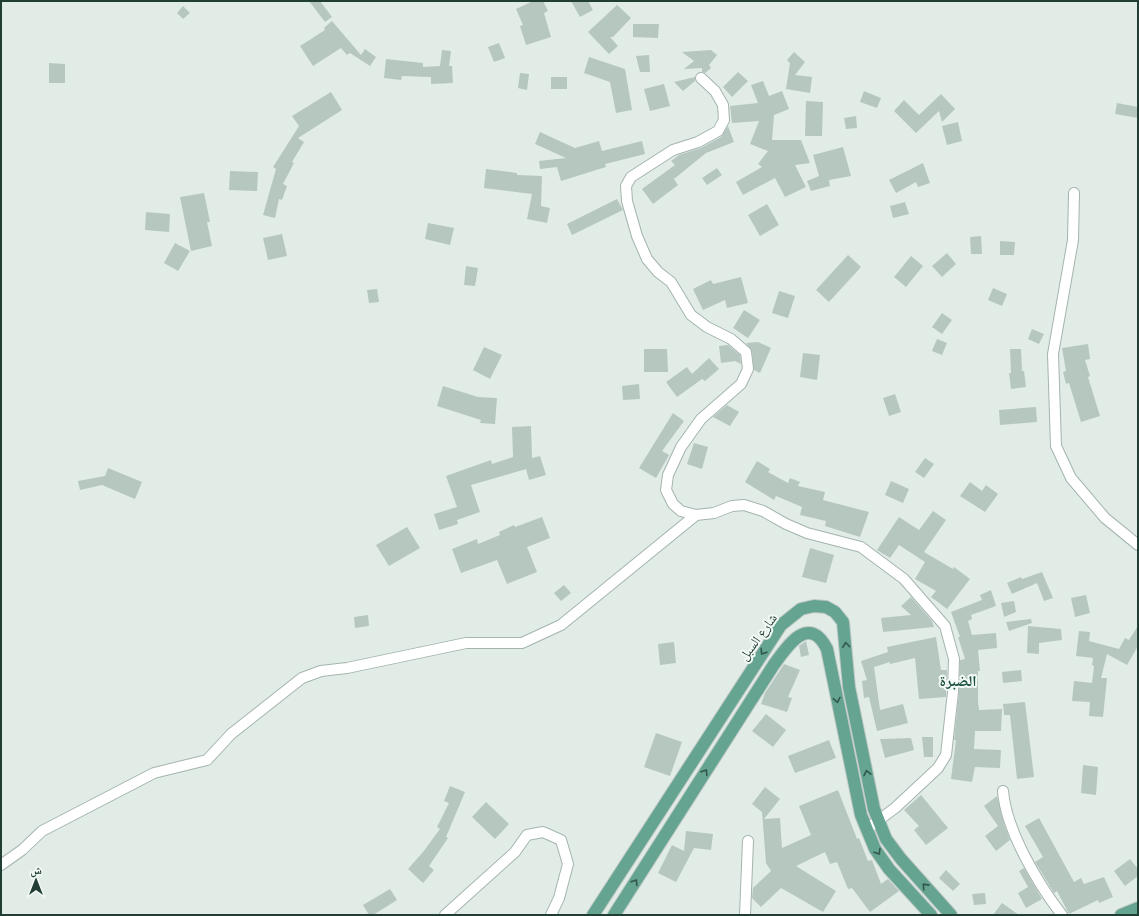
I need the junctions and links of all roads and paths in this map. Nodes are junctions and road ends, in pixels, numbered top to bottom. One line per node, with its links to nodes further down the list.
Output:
1 (701, 78): 3 (street)
2 (1074, 193): 4 (street)
3 (696, 515): 6 (street); 9 (street)
4 (1138, 545)
5 (1003, 791): 18 (street)
6 (879, 820): 7 (street); 13 (main road, شارع السبل, one-way to 13); 17 (main road, شارع السبل, one-way to 6)
7 (867, 829): 14 (main road, one-way to 7); 16 (main road, one-way to 16)
8 (748, 841): 15 (street)
9 (1, 865)
10 (1138, 908): 19 (main road)
11 (446, 915): 12 (street)
12 (551, 915)
13 (593, 915)
14 (614, 915)
15 (746, 915)
16 (931, 915)
17 (951, 915)
18 (1062, 915)
19 (1121, 915)

